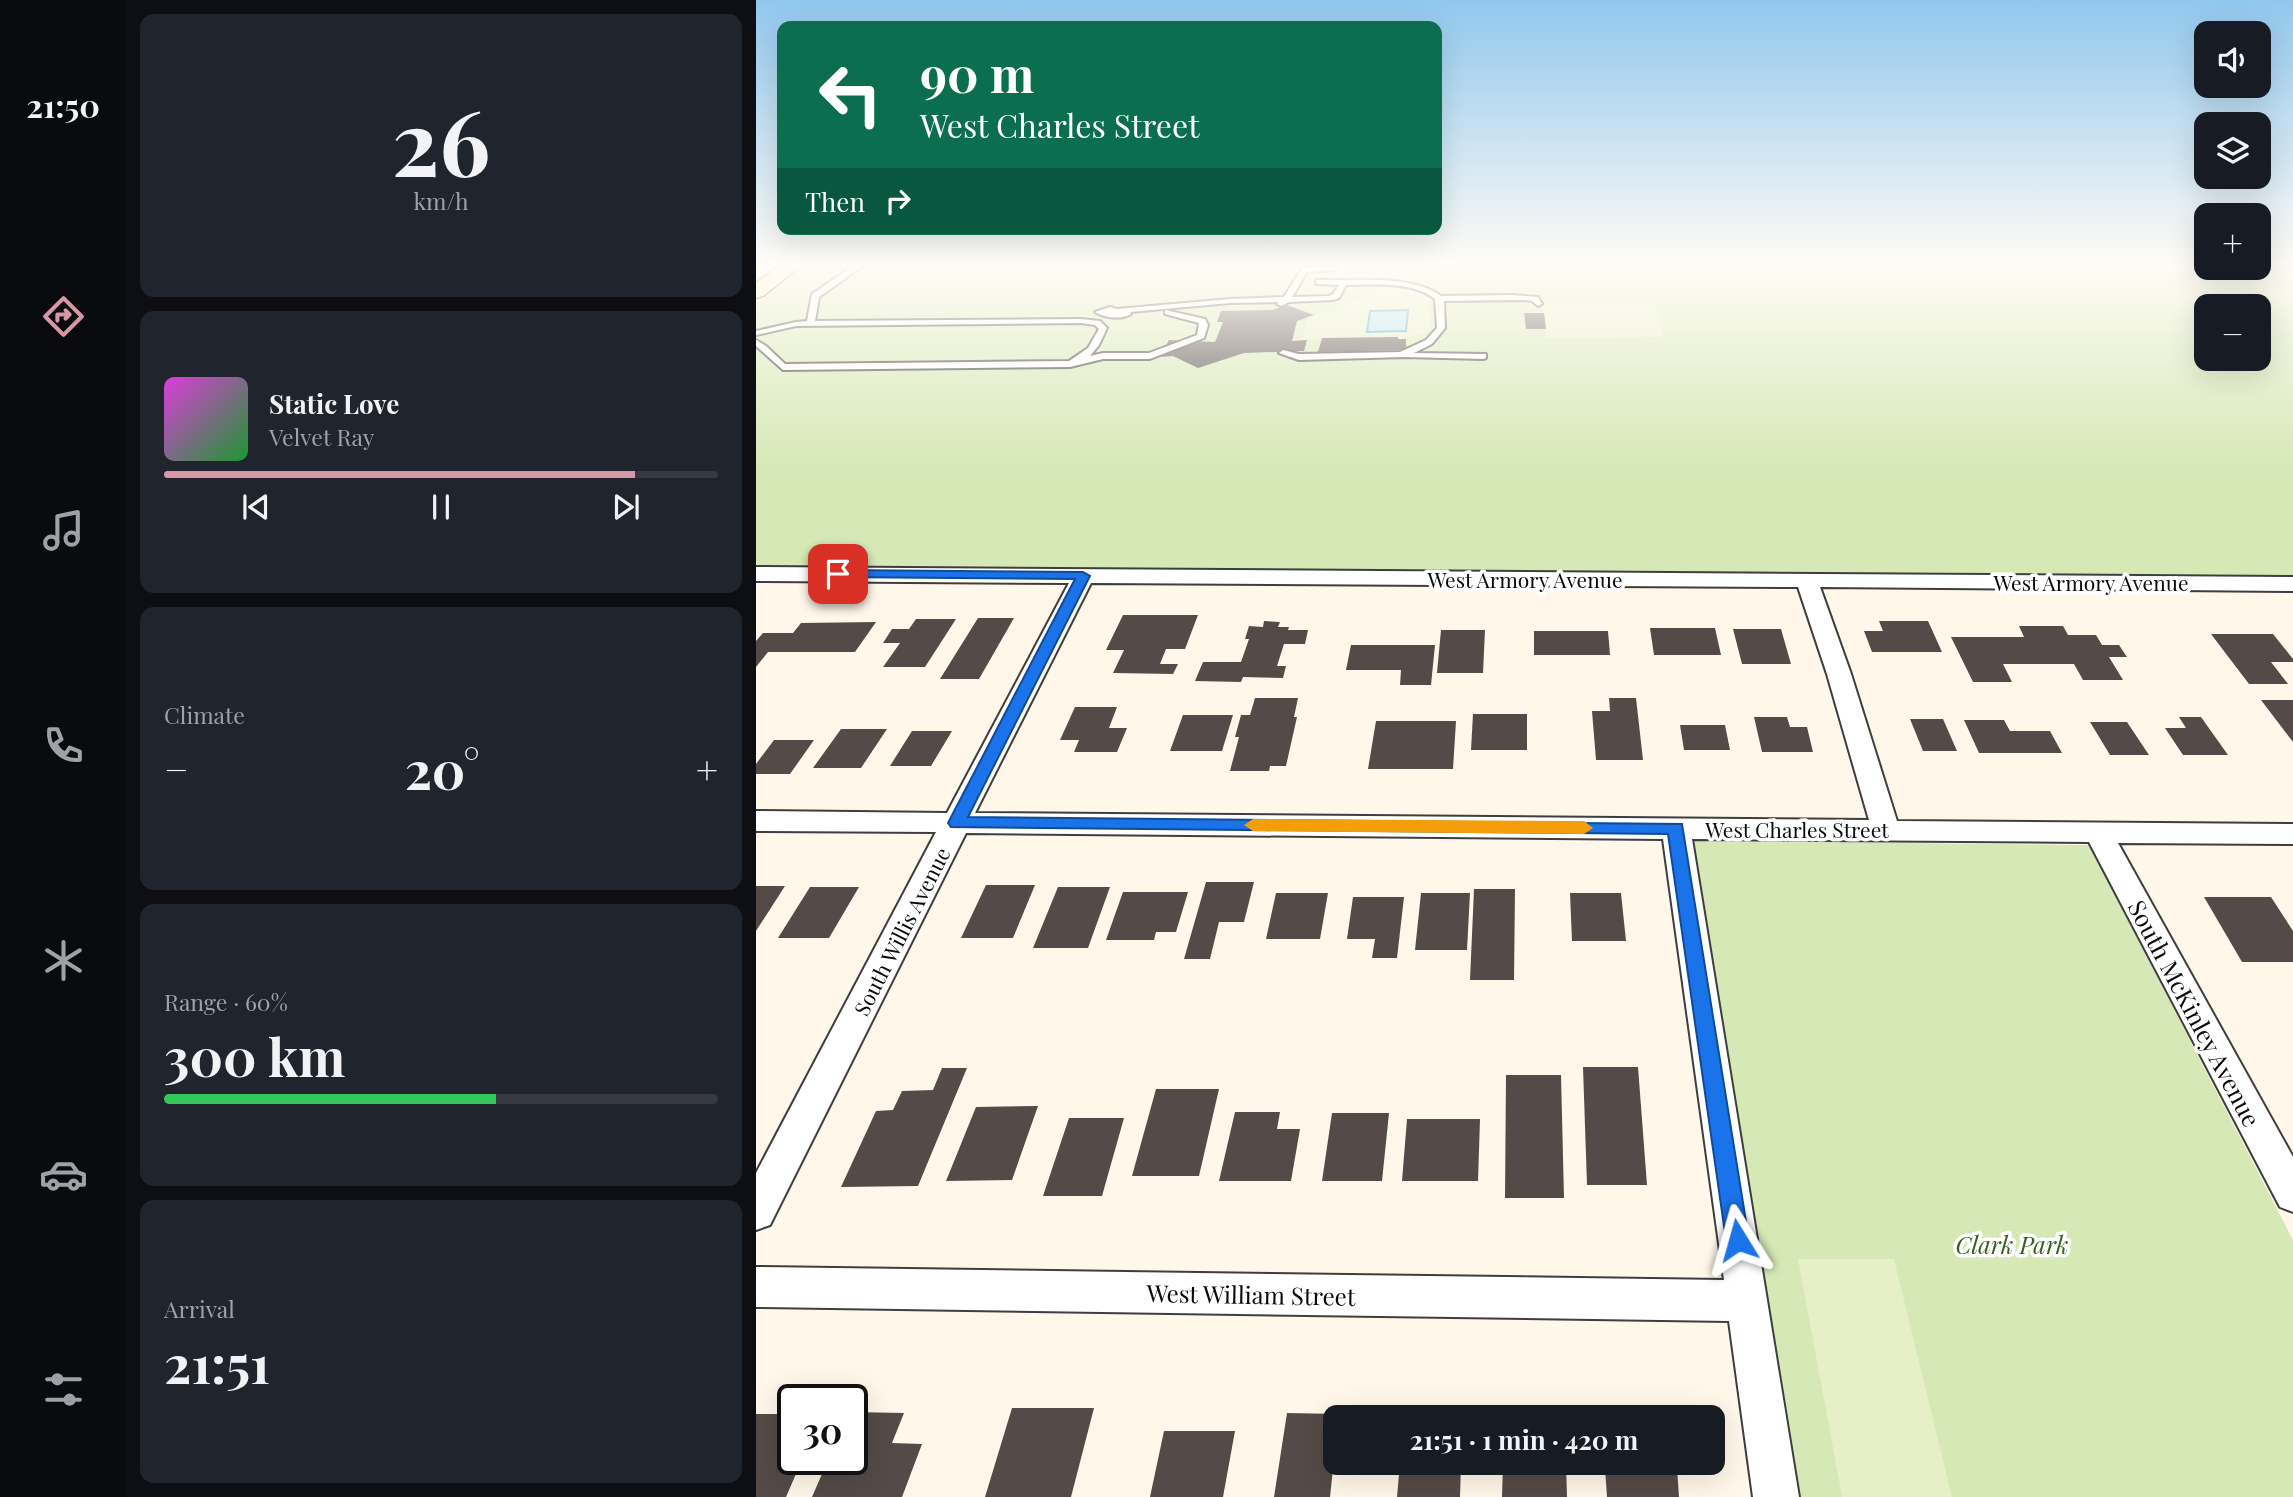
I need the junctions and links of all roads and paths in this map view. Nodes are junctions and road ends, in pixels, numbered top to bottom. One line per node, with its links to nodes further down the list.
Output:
1 (1102, 332): 8 (lane)
2 (1203, 332): 8 (lane)
3 (1439, 332): 6 (lane)
4 (756, 342): 8 (lane)
5 (1283, 353): 6 (lane)
6 (1402, 355): 7 (lane)
7 (1483, 356)
8 (1084, 360)
9 (756, 574): 10 (street, West Armory Avenue)
10 (1083, 576): 11 (street, West Armory Avenue); 14 (street, South Willis Avenue)
11 (1806, 580): 12 (street, West Armory Avenue); 16 (street)
12 (2293, 584)
13 (756, 821): 14 (street, West Charles Street)
14 (957, 823): 15 (street, West Charles Street); 20 (street, South Willis Avenue)
15 (1676, 828): 16 (street, West Charles Street); 22 (street)
16 (1886, 830): 17 (street, West Charles Street)
17 (2098, 832): 18 (street, West Charles Street); 19 (street, South McKinley Avenue)
18 (2293, 834)
19 (2293, 1194)
20 (756, 1212)
21 (756, 1287): 22 (street, West William Street)
22 (1747, 1301): 23 (street)
23 (1776, 1497)

